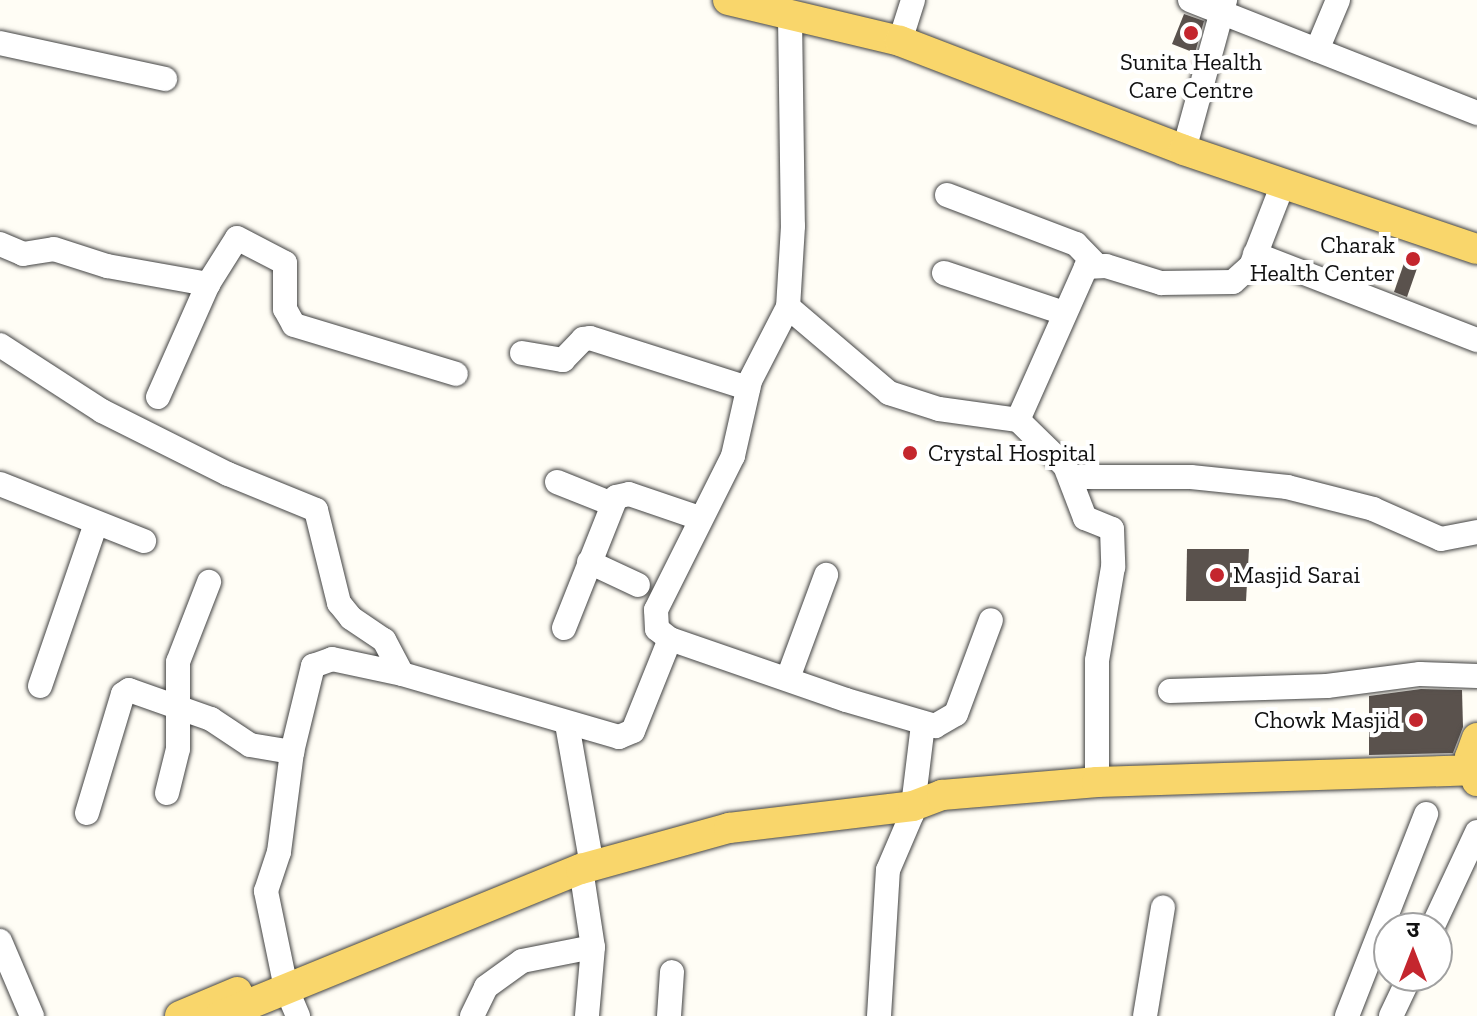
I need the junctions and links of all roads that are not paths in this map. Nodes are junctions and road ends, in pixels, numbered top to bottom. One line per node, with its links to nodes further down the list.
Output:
1 (728, 0): 6 (main road)
2 (913, 0): 7 (street)
3 (1190, 0): 5 (street)
4 (1338, 0): 9 (street)
5 (1223, 6): 9 (street); 12 (street)
6 (790, 17): 7 (main road); 21 (street)
7 (900, 41): 12 (main road)
8 (0, 43): 10 (street)
9 (1317, 50): 11 (street)
10 (165, 79)
11 (1477, 113)
12 (1184, 150): 13 (main road)
13 (1283, 184): 16 (main road); 17 (street)
14 (947, 195): 18 (street)
15 (0, 244): 20 (street)
16 (1477, 249)
17 (1255, 254): 18 (street); 23 (street)
18 (1095, 264): 22 (street)
19 (944, 273): 22 (street)
20 (208, 284): 26 (street); 28 (street)
21 (788, 307): 27 (street); 29 (street)
22 (1064, 313): 29 (street)
23 (1477, 340)
24 (0, 345): 45 (street)
25 (522, 353): 27 (street)
26 (456, 374)
27 (748, 388): 34 (street)
28 (158, 397)
29 (1018, 420): 30 (street)
30 (1072, 477): 36 (street); 56 (street)
31 (557, 482): 33 (street)
32 (0, 484): 35 (street)
33 (612, 504): 34 (street); 38 (street)
34 (699, 518): 44 (street)
35 (96, 523): 37 (street); 48 (street)
36 (1477, 532)
37 (144, 541)
38 (589, 562): 41 (street); 43 (street)
39 (826, 575): 47 (street)
40 (209, 582): 50 (street)
41 (638, 585)
42 (991, 620): 52 (street)
43 (564, 628)
44 (670, 639): 47 (street); 51 (street)
45 (402, 674): 51 (street); 54 (street)
46 (1477, 676): 49 (street)
47 (788, 678): 52 (street)
48 (40, 686)
49 (1170, 691)
50 (176, 706): 54 (street); 57 (street); 59 (street)
51 (567, 724): 62 (street)
52 (923, 724): 58 (street)
53 (1477, 738): 55 (main road)
54 (292, 752): 68 (street)
55 (1474, 775): 56 (main road)
56 (1097, 782): 58 (main road)
57 (167, 793)
58 (923, 797): 62 (main road); 77 (street)
59 (87, 813)
60 (1426, 814): 79 (street)
61 (1477, 832): 64 (street)
62 (587, 862): 66 (street); 68 (main road)
63 (1163, 907): 78 (street)
64 (1440, 912)
65 (0, 941): 70 (street)
66 (593, 947): 74 (street); 75 (street)
67 (672, 972): 76 (street)
68 (286, 980): 71 (main road); 72 (main road); 73 (street)
69 (1402, 992): 80 (street)
70 (32, 1016)
71 (180, 1016)
72 (220, 1016)
73 (298, 1016)
74 (472, 1016)
75 (587, 1016)
76 (669, 1016)
77 (879, 1016)
78 (1145, 1016)
79 (1347, 1016)
80 (1391, 1016)

